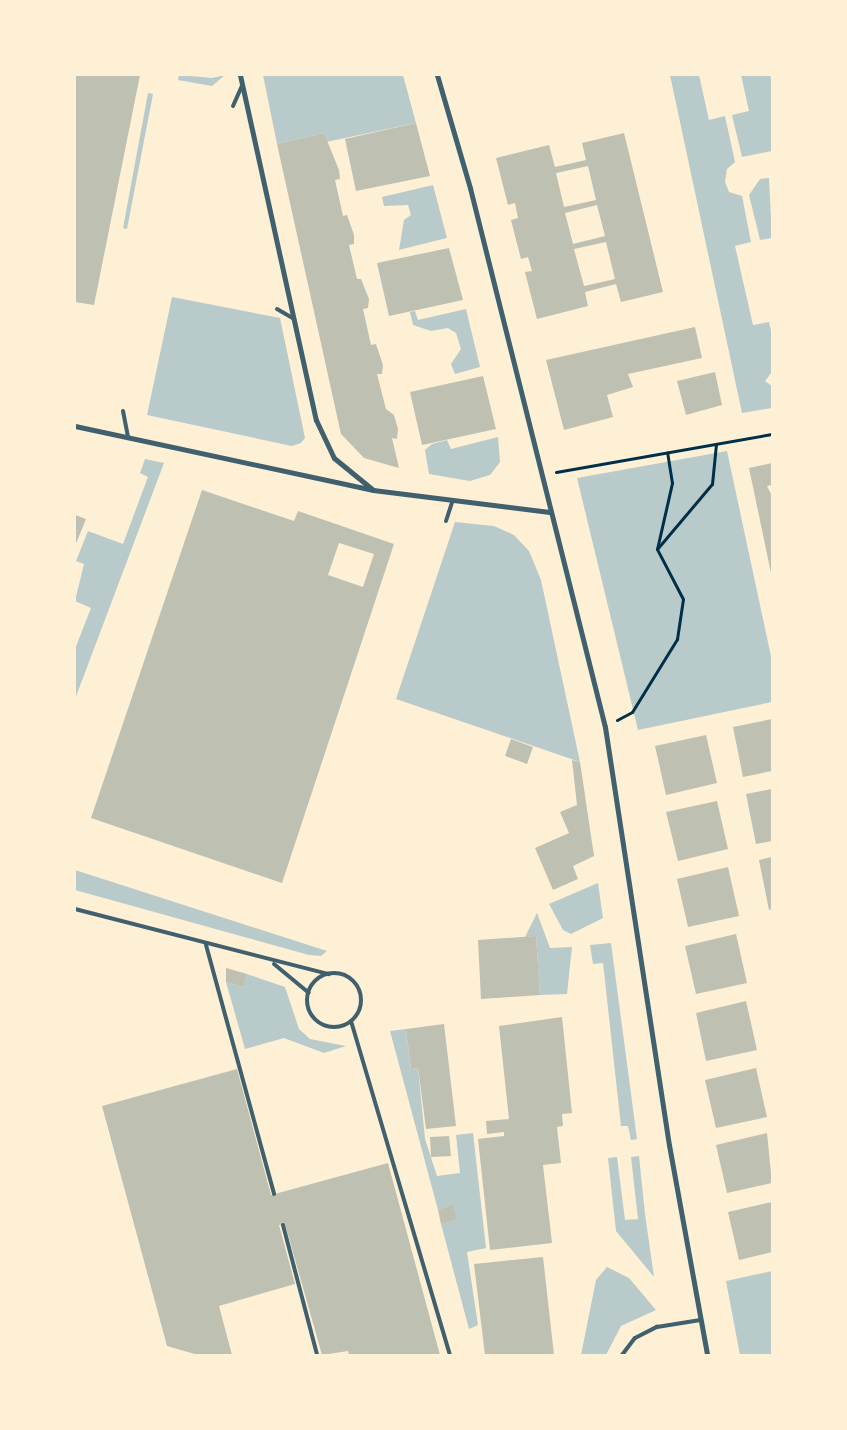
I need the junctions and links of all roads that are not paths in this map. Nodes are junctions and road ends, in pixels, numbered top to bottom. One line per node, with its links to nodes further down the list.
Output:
1 (240, 75): 3 (street)
2 (437, 75): 12 (street)
3 (242, 86): 4 (lane); 6 (street)
4 (233, 106)
5 (277, 309): 6 (lane)
6 (294, 319): 10 (street)
7 (124, 411): 9 (lane)
8 (75, 426): 9 (street)
9 (128, 437): 10 (street)
10 (373, 490): 11 (street)
11 (453, 500): 12 (street); 13 (lane)
12 (550, 512): 22 (street)
13 (446, 521)
14 (75, 909): 15 (lane)
15 (206, 945): 16 (lane); 20 (lane)
16 (273, 963): 17 (lane); 18 (lane)
17 (329, 974): 18 (lane); 19 (lane)
18 (309, 993): 19 (lane)
19 (352, 1021): 24 (lane)
20 (274, 1194)
21 (282, 1225): 23 (lane)
22 (700, 1320): 25 (lane); 26 (street)
23 (318, 1355)
24 (450, 1355)
25 (622, 1355)
26 (707, 1355)

